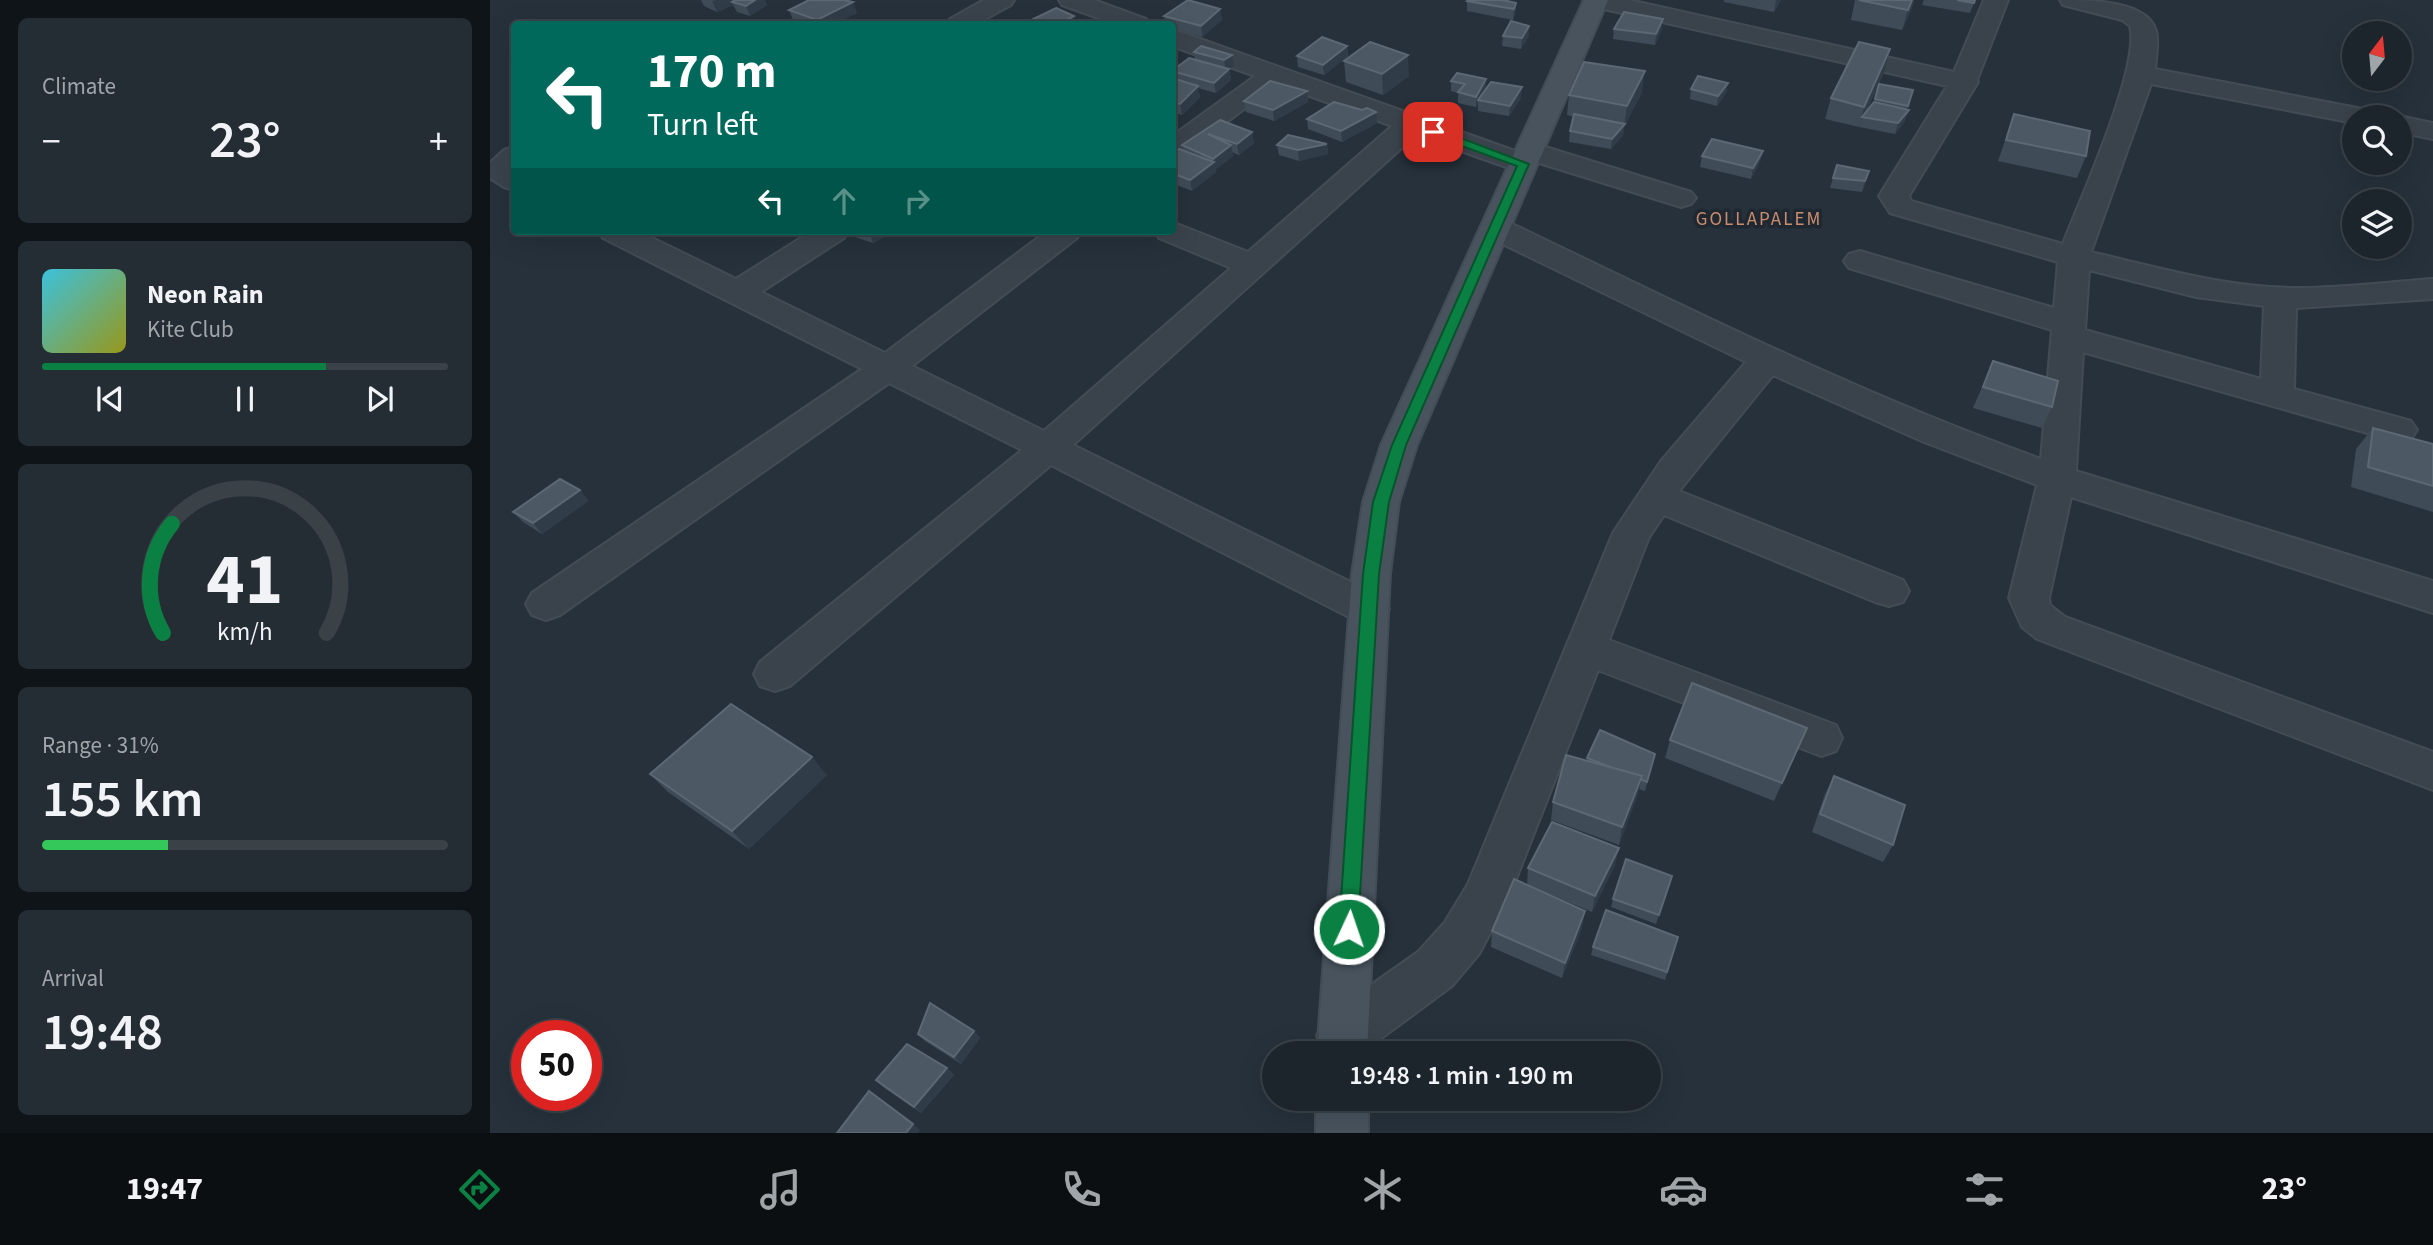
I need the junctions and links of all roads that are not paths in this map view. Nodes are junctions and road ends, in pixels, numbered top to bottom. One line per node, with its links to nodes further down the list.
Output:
1 (1002, 0): 6 (street)
2 (1072, 0): 7 (street)
3 (1596, 0): 11 (street); 17 (main road)
4 (1996, 0): 11 (street)
5 (2071, 0): 10 (street)
6 (964, 21)
7 (1129, 21)
8 (1176, 30): 9 (street)
9 (1274, 74): 13 (street); 16 (street)
10 (2141, 74): 12 (street); 26 (street)
11 (1965, 82): 26 (street)
12 (2342, 113)
13 (1411, 124): 17 (street); 28 (street)
14 (2412, 127): 15 (street)
15 (2433, 131)
16 (1176, 147)
17 (1526, 158): 20 (street); 21 (main road)
18 (511, 159): 19 (street)
19 (511, 179)
20 (1681, 198)
21 (1495, 228): 33 (street); 43 (main road)
22 (1176, 234): 28 (street)
23 (622, 235): 30 (street)
24 (827, 235): 30 (street)
25 (1061, 235): 34 (street)
26 (2074, 257): 31 (street); 32 (street)
27 (1860, 261): 32 (street)
28 (1251, 265): 37 (street)
29 (2433, 289): 31 (street)
30 (737, 292): 34 (street)
31 (2280, 297): 35 (street)
32 (2070, 330): 35 (street); 38 (street)
33 (1768, 358): 38 (street); 39 (street)
34 (886, 369): 37 (street); 42 (street)
35 (2277, 396): 36 (street)
36 (2399, 430)
37 (1047, 449): 43 (street); 45 (street)
38 (2057, 478): 41 (street); 47 (street)
39 (1655, 496): 40 (street); 44 (street)
40 (1889, 591)
41 (2433, 597)
42 (546, 604)
43 (1369, 609): 48 (main road)
44 (1585, 648): 46 (street); 49 (street)
45 (775, 674)
46 (1821, 738)
47 (2433, 772)
48 (1342, 1041)
49 (1347, 1041)
50 (1342, 1111): 51 (main road)
51 (1342, 1133)

